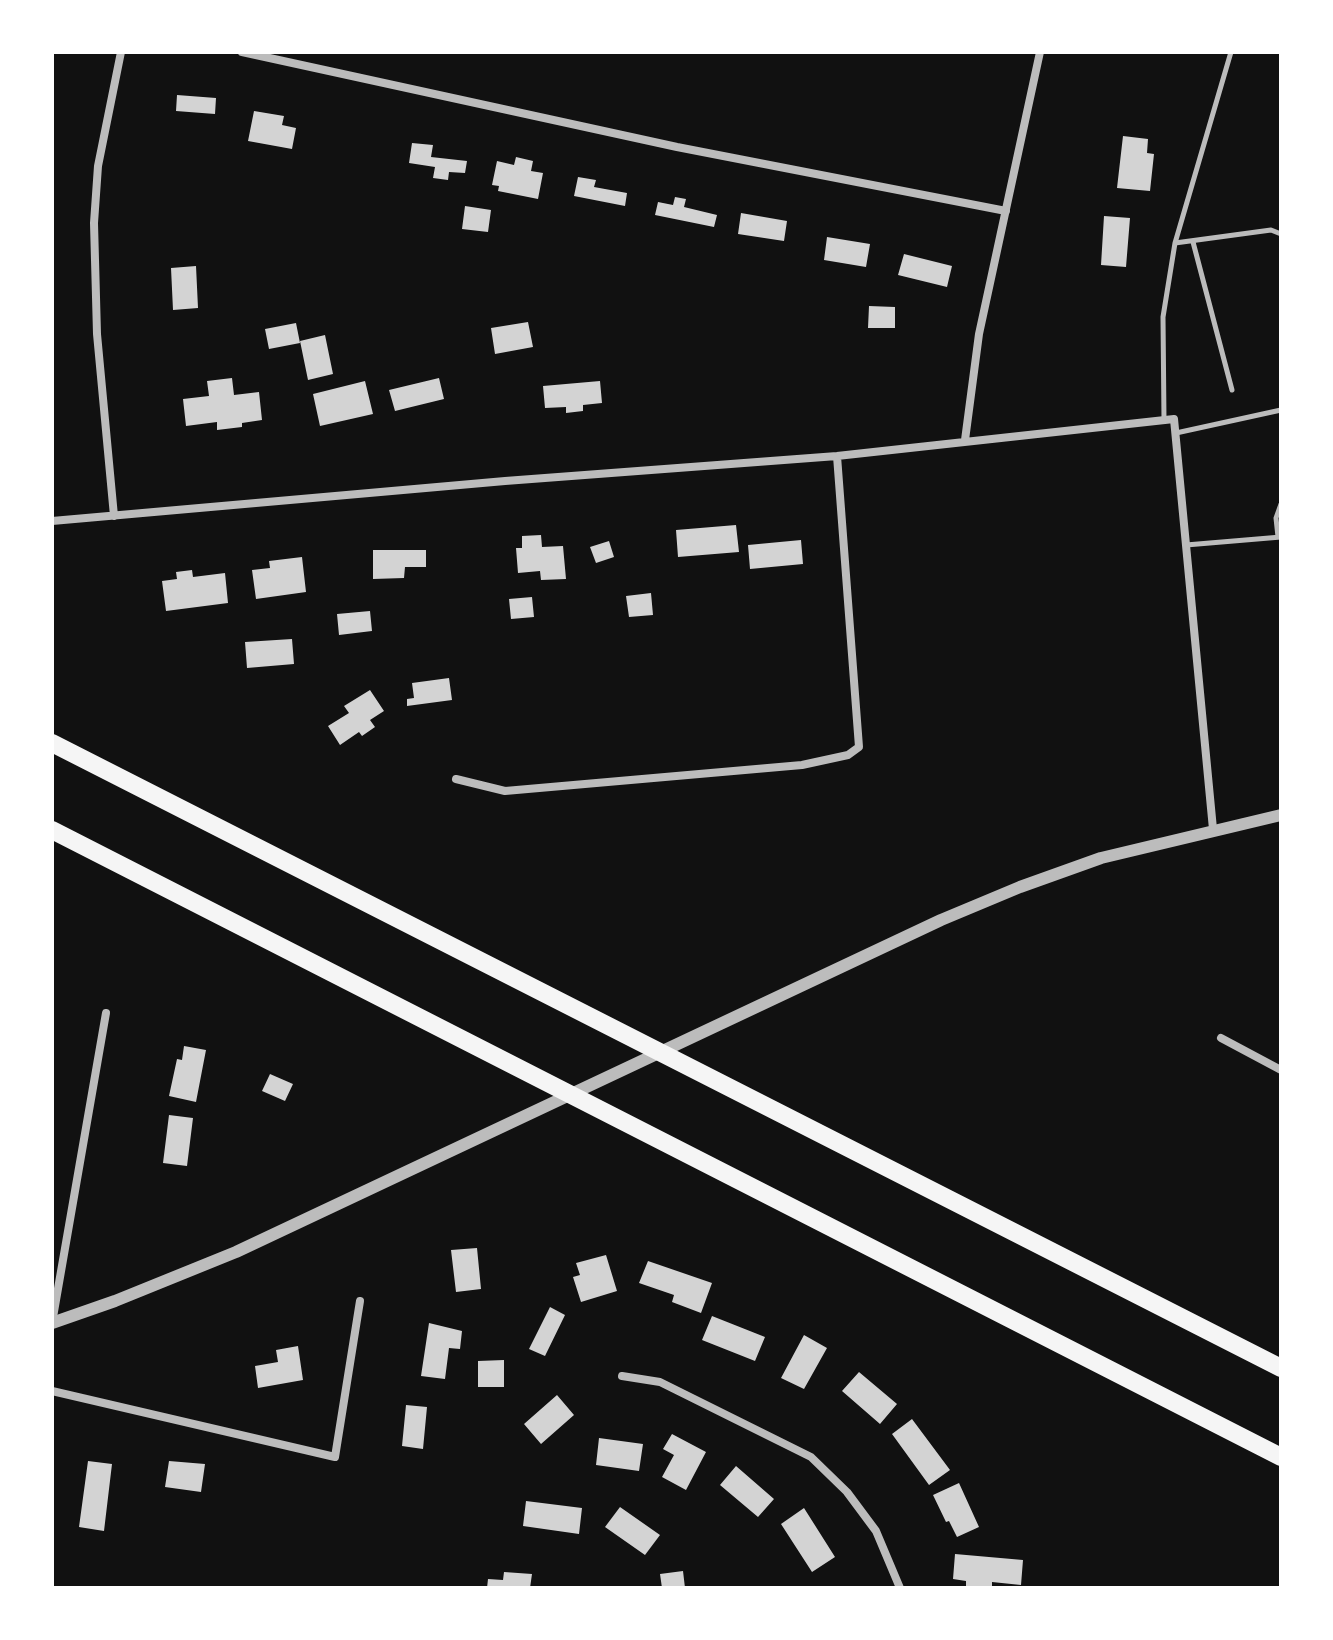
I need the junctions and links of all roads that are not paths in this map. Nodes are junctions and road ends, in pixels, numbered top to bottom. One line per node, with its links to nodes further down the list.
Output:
1 (121, 52): 16 (street)
2 (242, 52): 5 (street)
3 (1040, 52): 5 (street)
4 (1231, 52): 8 (lane)
5 (1006, 211): 13 (street)
6 (1281, 234): 7 (lane)
7 (1193, 242): 8 (lane); 9 (lane)
8 (1175, 243): 11 (lane)
9 (1232, 390)
10 (1281, 410): 12 (lane)
11 (1164, 420): 12 (street); 13 (street)
12 (1176, 433): 19 (street)
13 (965, 440): 14 (street)
14 (837, 456): 16 (street); 21 (street)
15 (1281, 504): 18 (lane)
16 (114, 516): 17 (street)
17 (52, 521)
18 (1280, 537): 19 (lane)
19 (1186, 545): 23 (street)
20 (52, 743): 30 (highway)
21 (456, 779)
22 (1281, 815): 23 (street)
23 (1213, 829): 29 (street)
24 (52, 830): 33 (highway)
25 (106, 1013): 29 (street)
26 (1221, 1038): 27 (street)
27 (1281, 1070)
28 (360, 1301): 32 (street)
29 (52, 1323)
30 (1281, 1368)
31 (622, 1376): 34 (street)
32 (52, 1391)
33 (1281, 1457)
34 (900, 1588)

